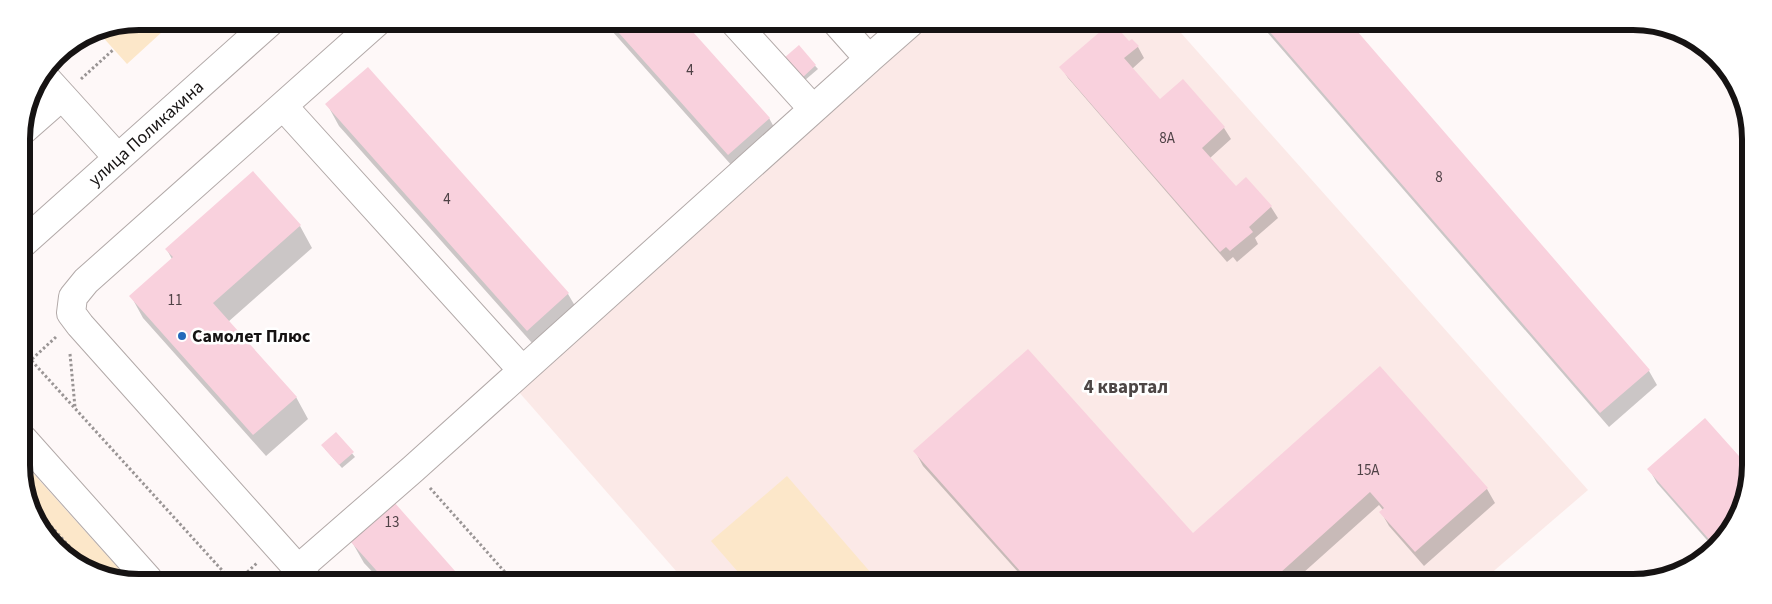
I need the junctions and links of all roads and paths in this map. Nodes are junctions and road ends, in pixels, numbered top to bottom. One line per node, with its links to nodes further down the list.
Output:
1 (261, 30): 13 (street, улица Поликахина)
2 (368, 30): 10 (street)
3 (741, 30): 11 (street)
4 (844, 30): 7 (street)
5 (902, 30): 7 (street)
6 (114, 49): 9 (path)
7 (869, 59): 11 (street)
8 (48, 80): 9 (street)
9 (62, 96): 12 (street); 13 (street)
10 (283, 106): 15 (street); 16 (street)
11 (813, 109): 16 (street)
12 (31, 124)
13 (118, 158): 14 (street, улица Поликахина)
14 (30, 237)
15 (71, 323): 17 (path); 17 (path); 24 (street)
16 (522, 370): 19 (street)
17 (75, 408): 23 (path)
18 (30, 447): 22 (street)
19 (413, 469): 24 (street); 25 (path)
20 (45, 521): 21 (path)
21 (67, 547)
22 (144, 574)
23 (225, 574)
24 (303, 574)
25 (507, 574)

